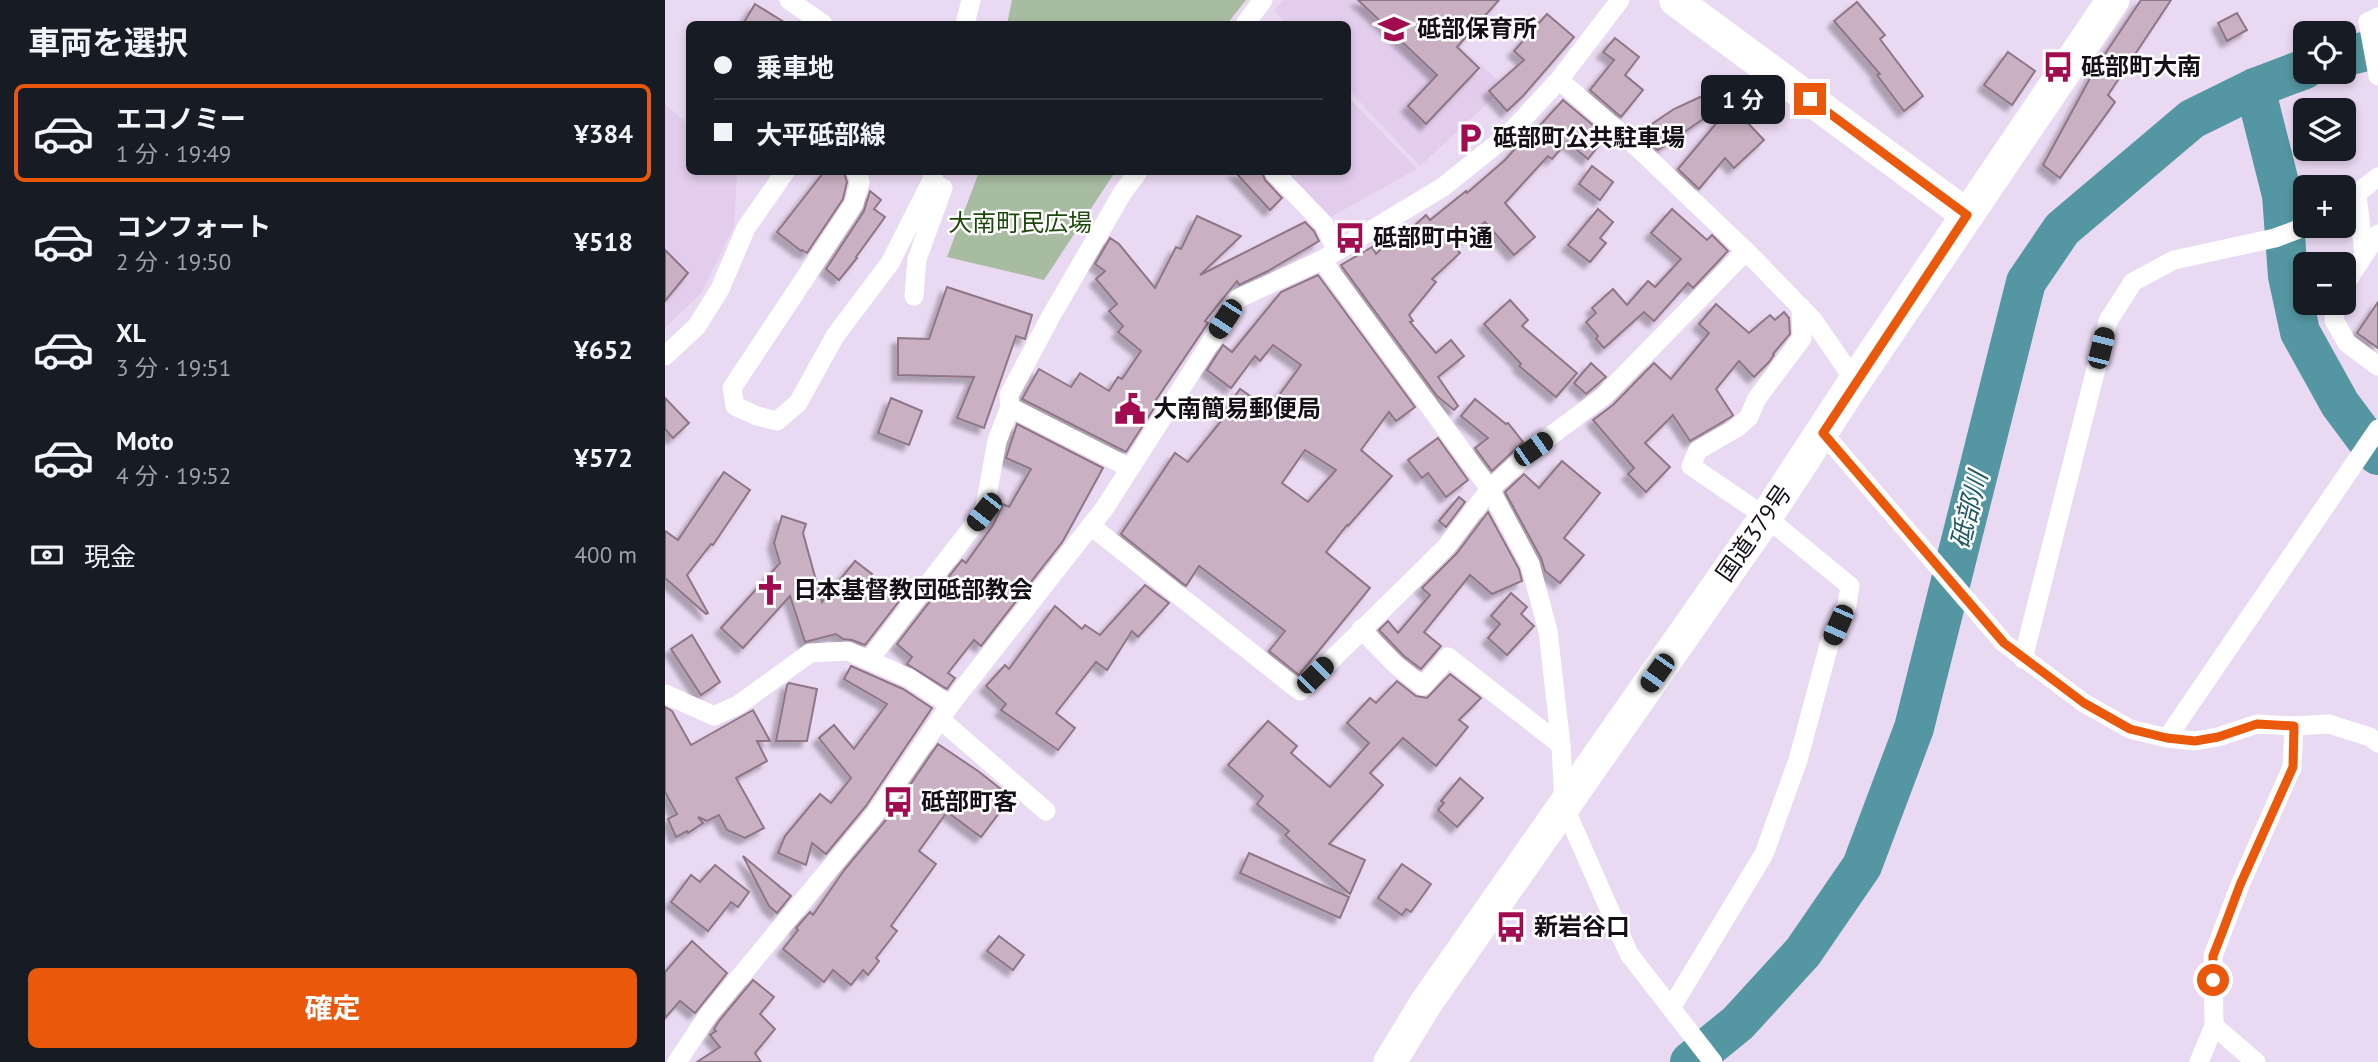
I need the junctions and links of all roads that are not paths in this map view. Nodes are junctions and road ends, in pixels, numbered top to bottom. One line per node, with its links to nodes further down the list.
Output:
1 (789, 0): 7 (street)
2 (971, 0): 8 (street)
3 (1263, 0): 9 (street)
4 (1619, 0): 12 (street)
5 (1675, 0): 20 (main road)
6 (2113, 0): 20 (highway, 国道379号)
7 (819, 21)
8 (966, 21)
9 (1247, 21)
10 (2374, 24): 11 (street)
11 (2377, 76)
12 (1559, 80): 24 (street); 26 (street)
13 (783, 175): 31 (street)
14 (857, 175): 17 (street)
15 (1136, 175): 34 (street)
16 (1277, 175): 26 (street)
17 (933, 177): 28 (street)
18 (2378, 177): 19 (street)
19 (2356, 195)
20 (1967, 215): 33 (highway, 国道379号)
21 (2356, 223): 25 (street)
22 (2293, 232): 42 (street)
23 (2378, 234): 25 (street)
24 (1746, 251): 29 (street); 38 (street)
25 (2364, 254): 27 (street)
26 (1330, 256): 37 (street); 38 (street)
27 (2356, 267)
28 (914, 296)
29 (1801, 307): 33 (street); 39 (street)
30 (2334, 315): 32 (street)
31 (665, 356)
32 (2378, 366)
33 (1855, 381): 36 (highway, 国道379号)
34 (1010, 407): 37 (street); 43 (street)
35 (2378, 429): 47 (street)
36 (1823, 433): 39 (highway, 国道379号); 42 (street)
37 (1130, 468): 40 (street)
38 (1490, 489): 41 (street); 49 (street)
39 (1766, 517): 50 (highway, 国道379号); 52 (street)
40 (1091, 526): 41 (street); 45 (street)
41 (1361, 629): 49 (street)
42 (2023, 659): 47 (street)
43 (869, 660): 44 (street); 45 (street)
44 (665, 694)
45 (945, 713): 51 (street); 55 (street)
46 (2294, 726): 47 (street); 48 (street); 53 (street)
47 (2167, 738)
48 (2378, 743)
49 (1561, 745): 50 (street)
50 (1564, 806): 52 (street); 54 (highway, 国道379号)
51 (1046, 811)
52 (1673, 1011): 56 (street)
53 (2214, 1026): 57 (street); 58 (street)
54 (1395, 1054)
55 (678, 1057)
56 (1713, 1062)
57 (2199, 1062)
58 (2256, 1062)

